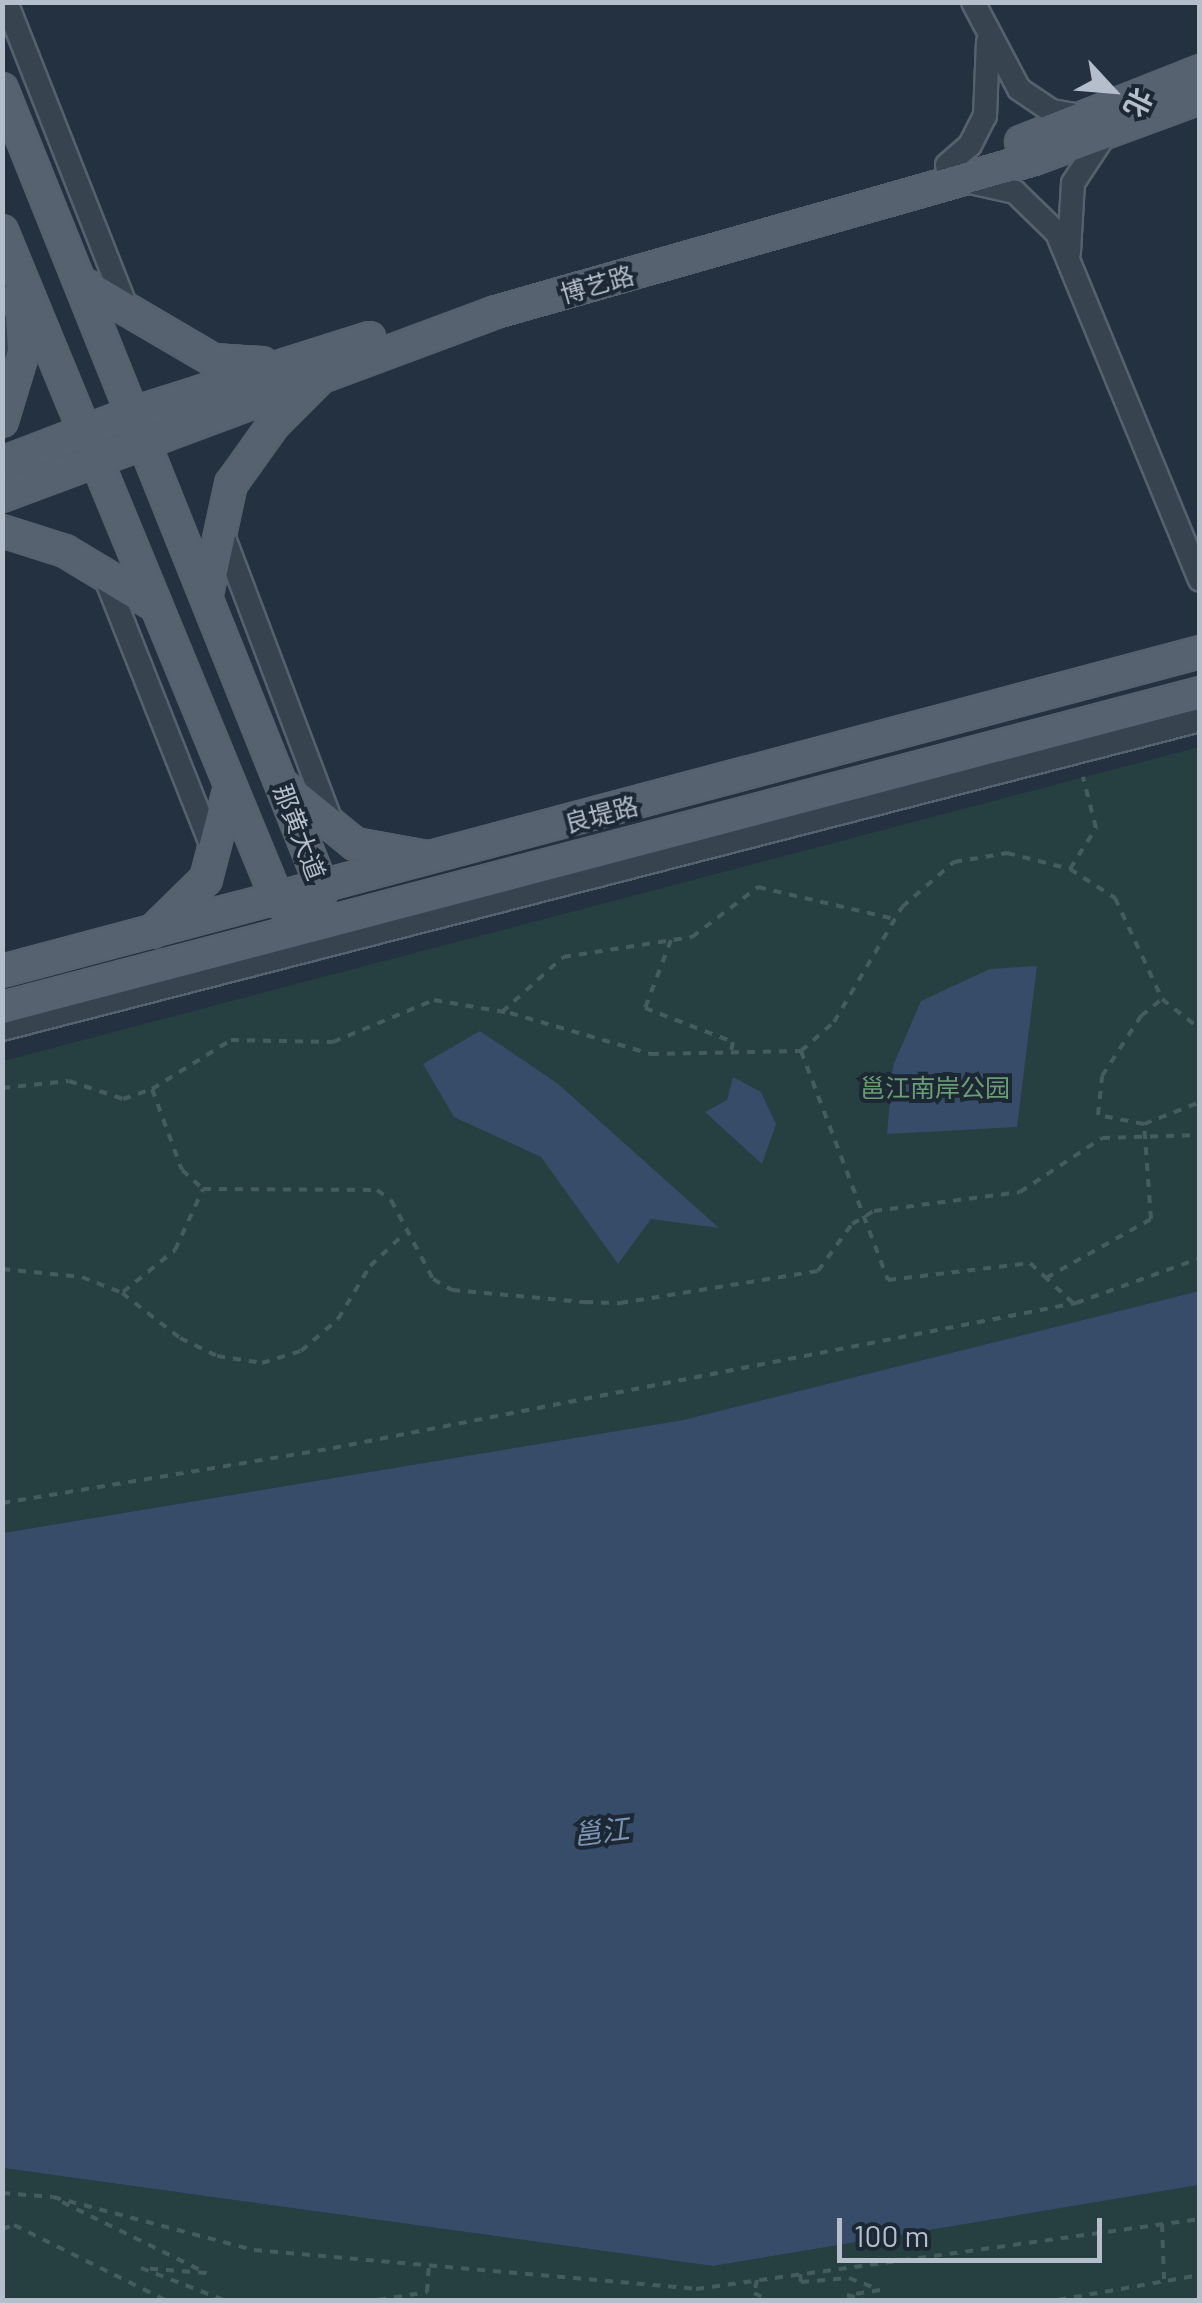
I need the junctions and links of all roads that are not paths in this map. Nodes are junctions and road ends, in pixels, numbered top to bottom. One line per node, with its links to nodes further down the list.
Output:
1 (6, 2): 13 (street)
2 (973, 2): 3 (street)
3 (988, 39): 7 (street); 8 (street)
4 (1200, 71): 7 (main road, 博艺路)
5 (2, 89): 12 (main road, 那黄大道)
6 (1200, 98): 7 (main road, 博艺路)
7 (1099, 127): 8 (main road, 博艺路); 10 (street)
8 (949, 175): 10 (street); 15 (main road, 博艺路); 17 (main road, 博艺路)
9 (2, 231): 11 (main road, 那黄大道)
10 (1068, 255): 26 (street)
11 (18, 269): 16 (main road); 20 (main road, 那黄大道)
12 (80, 282): 13 (main road); 19 (main road, 那黄大道)
13 (129, 314): 15 (main road)
14 (2, 326): 16 (street)
15 (280, 364): 19 (main road, 博艺路)
16 (19, 368): 18 (main road)
17 (324, 374): 19 (main road, 博艺路); 23 (main road)
18 (2, 421)
19 (138, 426): 20 (main road, 博艺路); 27 (main road, 那黄大道)
20 (89, 444): 21 (main road, 博艺路); 22 (main road, 博艺路); 28 (main road, 那黄大道)
21 (2, 462)
22 (2, 496)
23 (219, 525): 27 (main road); 34 (street)
24 (2, 532): 25 (main road)
25 (104, 574): 28 (main road); 35 (street)
26 (1200, 580)
27 (206, 597): 32 (main road, 那黄大道)
28 (155, 605): 33 (main road, 那黄大道)
29 (1200, 652): 36 (main road, 良堤路)
30 (1200, 693): 39 (main road, 良堤路)
31 (1200, 720): 43 (street)
32 (281, 784): 34 (main road); 37 (main road, 那黄大道)
33 (230, 787): 35 (main road); 38 (main road, 那黄大道)
34 (333, 826): 36 (main road)
35 (216, 856): 40 (main road)
36 (435, 858): 37 (main road, 良堤路)
37 (323, 889): 38 (main road, 良堤路); 39 (main road, 那黄大道)
38 (278, 901): 39 (main road, 那黄大道); 40 (main road, 良堤路)
39 (308, 924): 42 (main road, 良堤路)
40 (150, 934): 41 (main road, 良堤路)
41 (2, 972)
42 (2, 1008)
43 (2, 1029)

